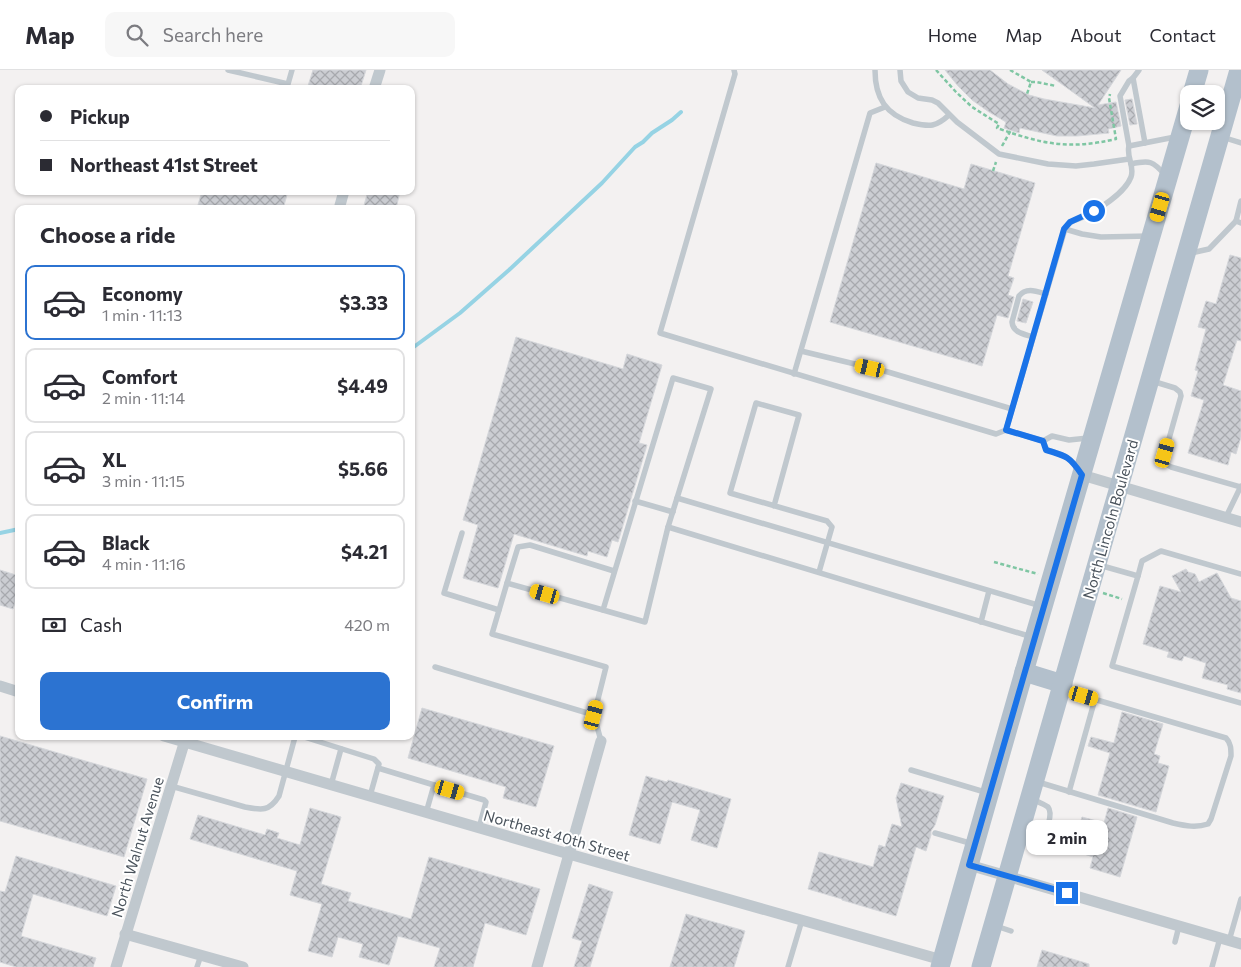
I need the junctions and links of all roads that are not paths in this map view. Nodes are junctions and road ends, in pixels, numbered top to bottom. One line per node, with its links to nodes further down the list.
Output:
1 (228, 70): 2 (lane)
2 (292, 70)
3 (380, 70): 11 (street)
4 (734, 70): 31 (lane)
5 (875, 70): 13 (lane)
6 (900, 70): 14 (lane)
7 (1139, 70): 10 (lane)
8 (1199, 70): 12 (main road)
9 (1239, 70): 17 (main road, North Lincoln Boulevard)
10 (1133, 78): 18 (lane); 20 (lane)
11 (375, 85)
12 (1195, 85)
13 (885, 107): 14 (lane); 30 (lane)
14 (949, 115): 21 (lane)
15 (1182, 130): 16 (main road)
16 (1180, 136): 18 (lane); 22 (main road)
17 (1220, 136): 19 (lane); 27 (main road, North Lincoln Boulevard)
18 (1145, 143): 20 (lane)
19 (1241, 143)
20 (1129, 146): 21 (lane)
21 (1130, 161): 22 (lane); 25 (lane)
22 (1168, 178): 26 (main road)
23 (1241, 201): 24 (lane)
24 (1238, 222): 27 (lane)
25 (1064, 229): 26 (lane); 28 (lane)
26 (1151, 236): 35 (main road)
27 (1186, 254): 32 (main road, North Lincoln Boulevard)
28 (1046, 294): 29 (lane); 29 (lane)
29 (1033, 337): 33 (lane)
30 (801, 351): 31 (lane); 33 (lane)
31 (794, 374): 34 (lane)
32 (1150, 381): 38 (main road, North Lincoln Boulevard); 39 (lane)
33 (1012, 409): 34 (lane)
34 (1006, 430): 36 (lane)
35 (1093, 437): 36 (lane); 37 (main road)
36 (1043, 441): 37 (lane)
37 (1082, 475): 38 (street); 56 (main road)
38 (1119, 486): 44 (street); 49 (main road, North Lincoln Boulevard)
39 (1241, 487): 44 (lane)
40 (677, 498): 41 (lane); 43 (lane); 48 (lane)
41 (635, 501): 43 (lane); 50 (lane)
42 (774, 506): 42 (lane); 48 (lane)
43 (672, 512): 46 (lane)
44 (1226, 517): 45 (street)
45 (1241, 522)
46 (668, 527): 51 (lane); 58 (lane)
47 (462, 533): 57 (lane)
48 (827, 543): 51 (lane); 55 (lane)
49 (1097, 564): 53 (lane); 64 (main road, North Lincoln Boulevard)
50 (614, 570): 54 (lane); 58 (lane)
51 (819, 572): 59 (lane)
52 (1241, 574): 53 (lane)
53 (1138, 576): 67 (lane)
54 (507, 583): 57 (lane); 58 (lane)
55 (989, 591): 56 (lane); 59 (lane)
56 (1043, 607): 60 (main road)
57 (499, 610): 68 (lane)
58 (602, 610)
59 (981, 622): 60 (lane)
60 (1034, 638): 62 (main road)
61 (435, 667): 68 (lane)
62 (1024, 672): 64 (main road); 83 (main road)
63 (0, 686): 65 (street)
64 (1062, 687): 66 (lane); 81 (main road, North Lincoln Boulevard)
65 (15, 691)
66 (1095, 699): 82 (lane); 82 (lane)
67 (1241, 703)
68 (594, 715): 73 (lane)
69 (185, 740): 80 (street, North Walnut Avenue)
70 (188, 740): 77 (street, Northeast 40th Street)
71 (294, 740): 77 (lane)
72 (313, 740): 74 (lane)
73 (601, 741): 89 (street)
74 (341, 749): 75 (lane); 78 (lane)
75 (378, 768): 79 (lane); 84 (lane)
76 (911, 770): 83 (lane)
77 (286, 772): 78 (street, Northeast 40th Street); 80 (lane)
78 (331, 785): 84 (street, Northeast 40th Street)
79 (434, 785): 85 (lane); 86 (lane)
80 (171, 786): 98 (street, North Walnut Avenue)
81 (1032, 789): 82 (lane); 91 (main road, North Lincoln Boulevard)
82 (1069, 792)
83 (990, 794): 88 (main road)
84 (370, 796): 85 (street, Northeast 40th Street)
85 (426, 813): 86 (street, Northeast 40th Street)
86 (479, 828): 89 (street, Northeast 40th Street)
87 (935, 833): 88 (lane)
88 (975, 845): 90 (main road)
89 (569, 854): 94 (street, Northeast 40th Street); 107 (street)
90 (969, 865): 91 (street); 103 (main road)
91 (1007, 876): 95 (main road, North Lincoln Boulevard); 96 (street)
92 (1241, 899): 93 (lane)
93 (1240, 906): 99 (lane)
94 (802, 920): 103 (street, Northeast 40th Street); 108 (lane)
95 (993, 925): 97 (lane); 109 (main road, North Lincoln Boulevard)
96 (1179, 926): 99 (street); 100 (lane)
97 (1011, 930)
98 (126, 934): 102 (street); 104 (street, North Walnut Avenue)
99 (1225, 940): 101 (street); 110 (lane)
100 (1175, 942)
101 (1241, 944)
102 (200, 955): 105 (lane); 106 (street)
103 (941, 964)
104 (116, 967)
105 (197, 967)
106 (243, 967)
107 (537, 967)
108 (788, 967)
109 (981, 967)
110 (1212, 967)

